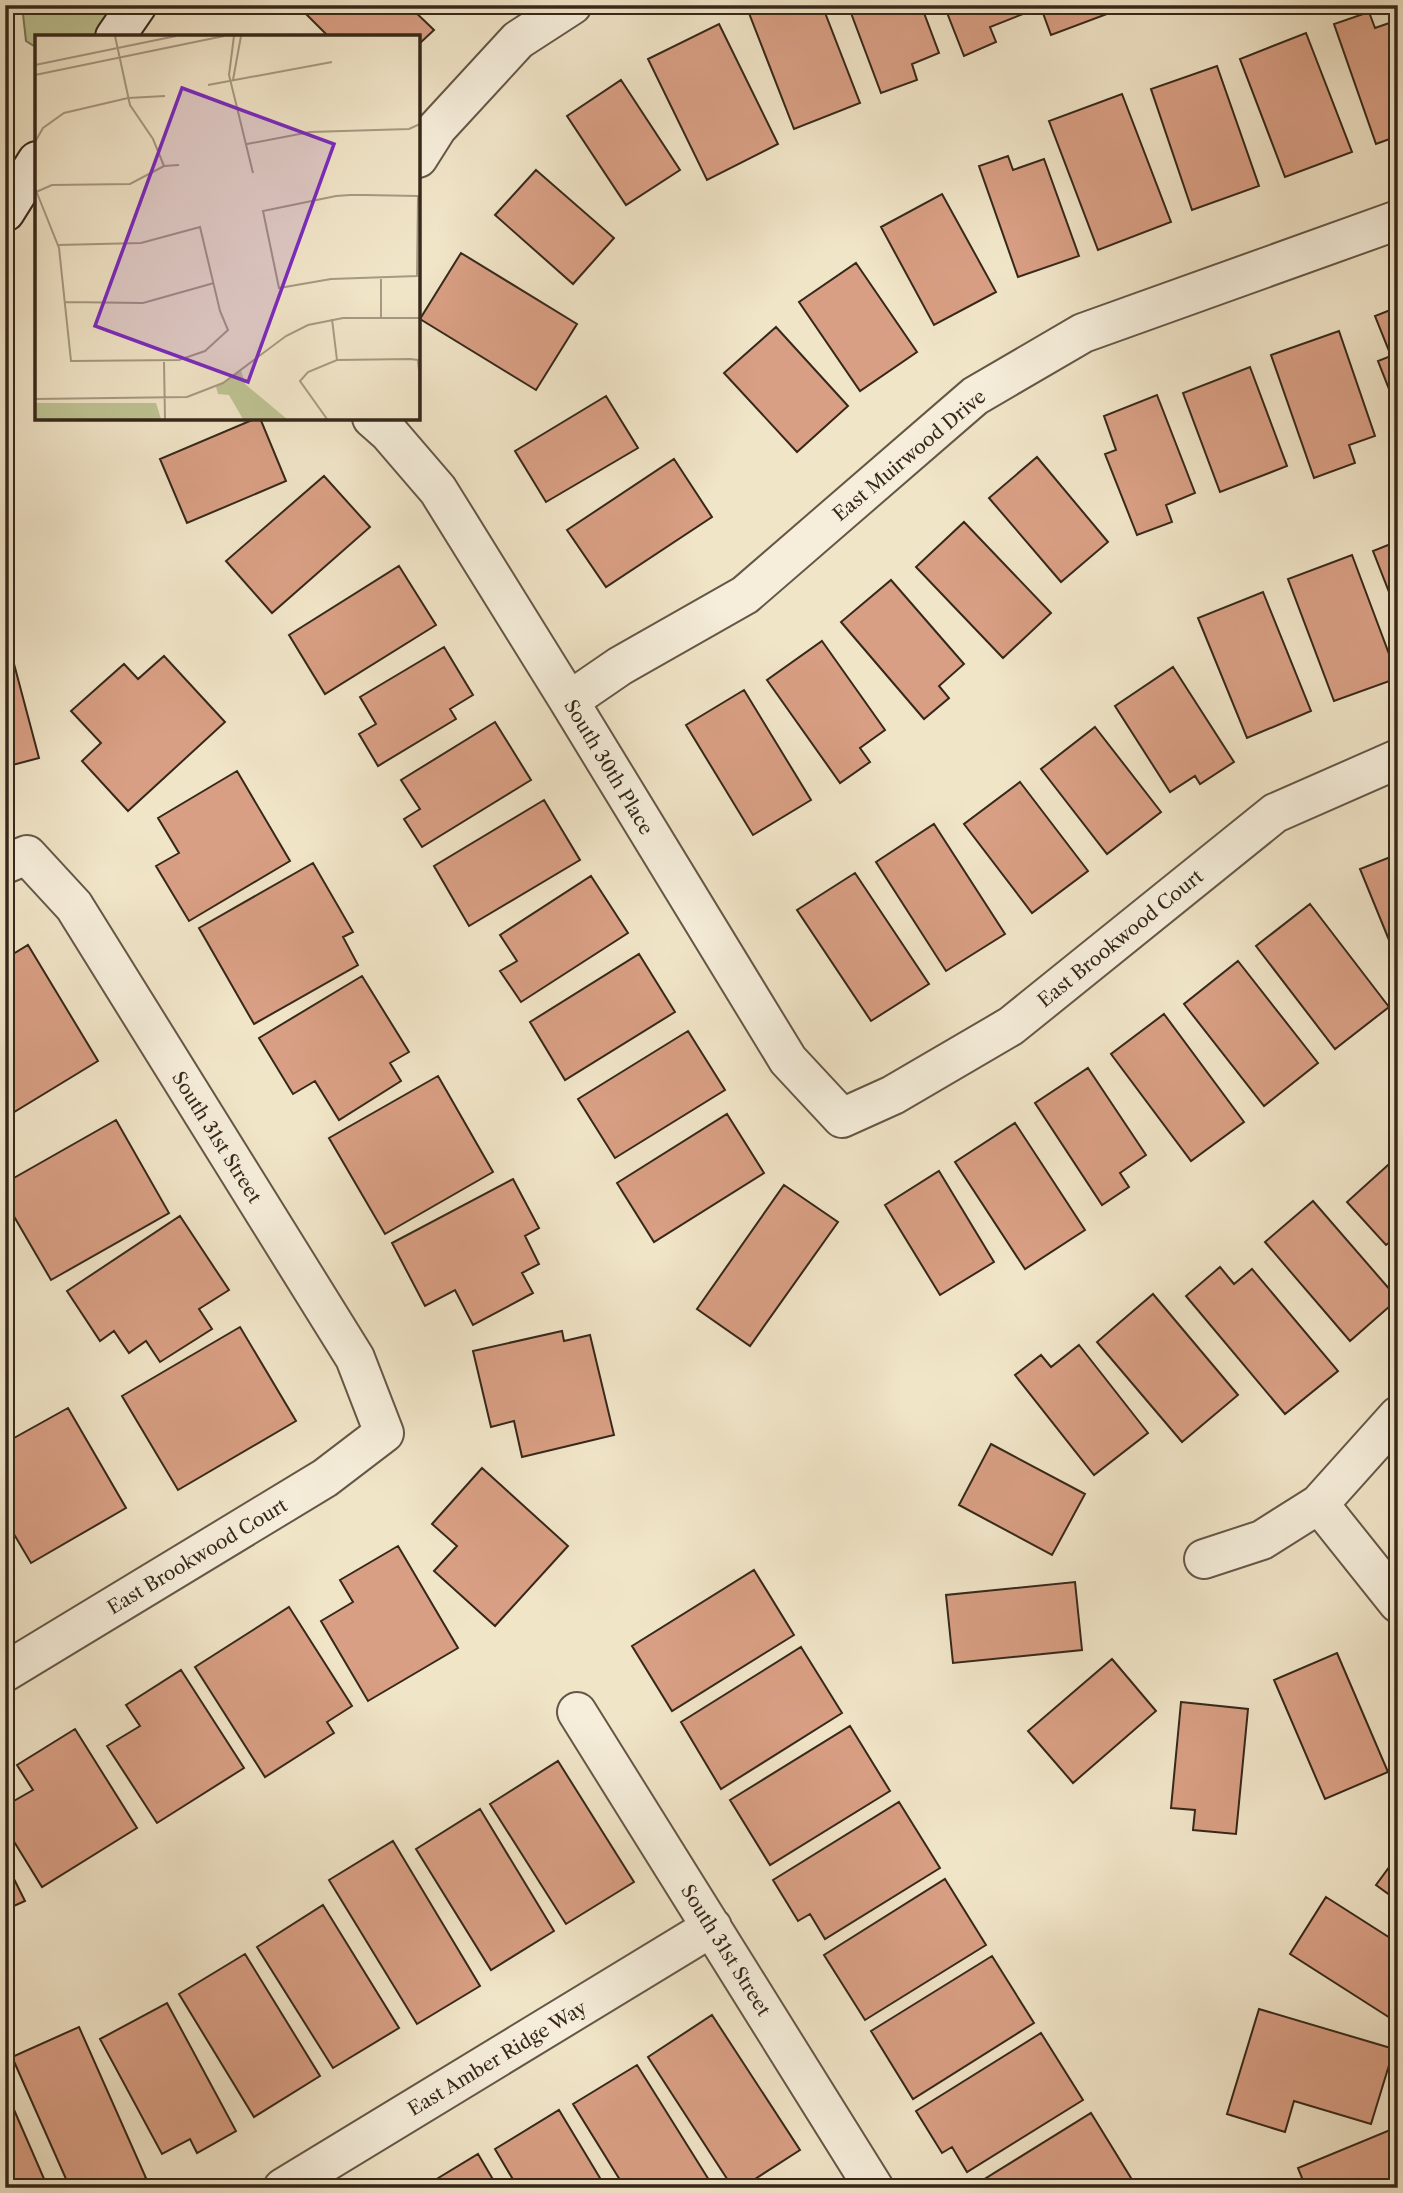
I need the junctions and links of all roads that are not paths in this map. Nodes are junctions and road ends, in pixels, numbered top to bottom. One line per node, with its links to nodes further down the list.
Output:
1 (136, 5): 3 (street)
2 (572, 5): 4 (street)
3 (117, 35)
4 (420, 155)
5 (35, 164): 6 (street)
6 (5, 212)
7 (1398, 220): 9 (street, East Muirwood Drive)
8 (374, 420): 9 (street, South 30th Place)
9 (569, 701): 12 (street, South 30th Place)
10 (1398, 759): 12 (street, East Brookwood Court)
11 (16, 859): 14 (street, South 31st Street)
12 (842, 1118)
13 (1398, 1416): 15 (street)
14 (384, 1433): 18 (street, East Brookwood Court)
15 (1319, 1504): 16 (street); 17 (street)
16 (1205, 1559)
17 (1398, 1603)
18 (5, 1672)
19 (577, 1712): 20 (street, South 31st Street)
20 (712, 1927): 21 (street, East Amber Ridge Way); 22 (street, South 31st Street)
21 (283, 2188)
22 (874, 2188)

